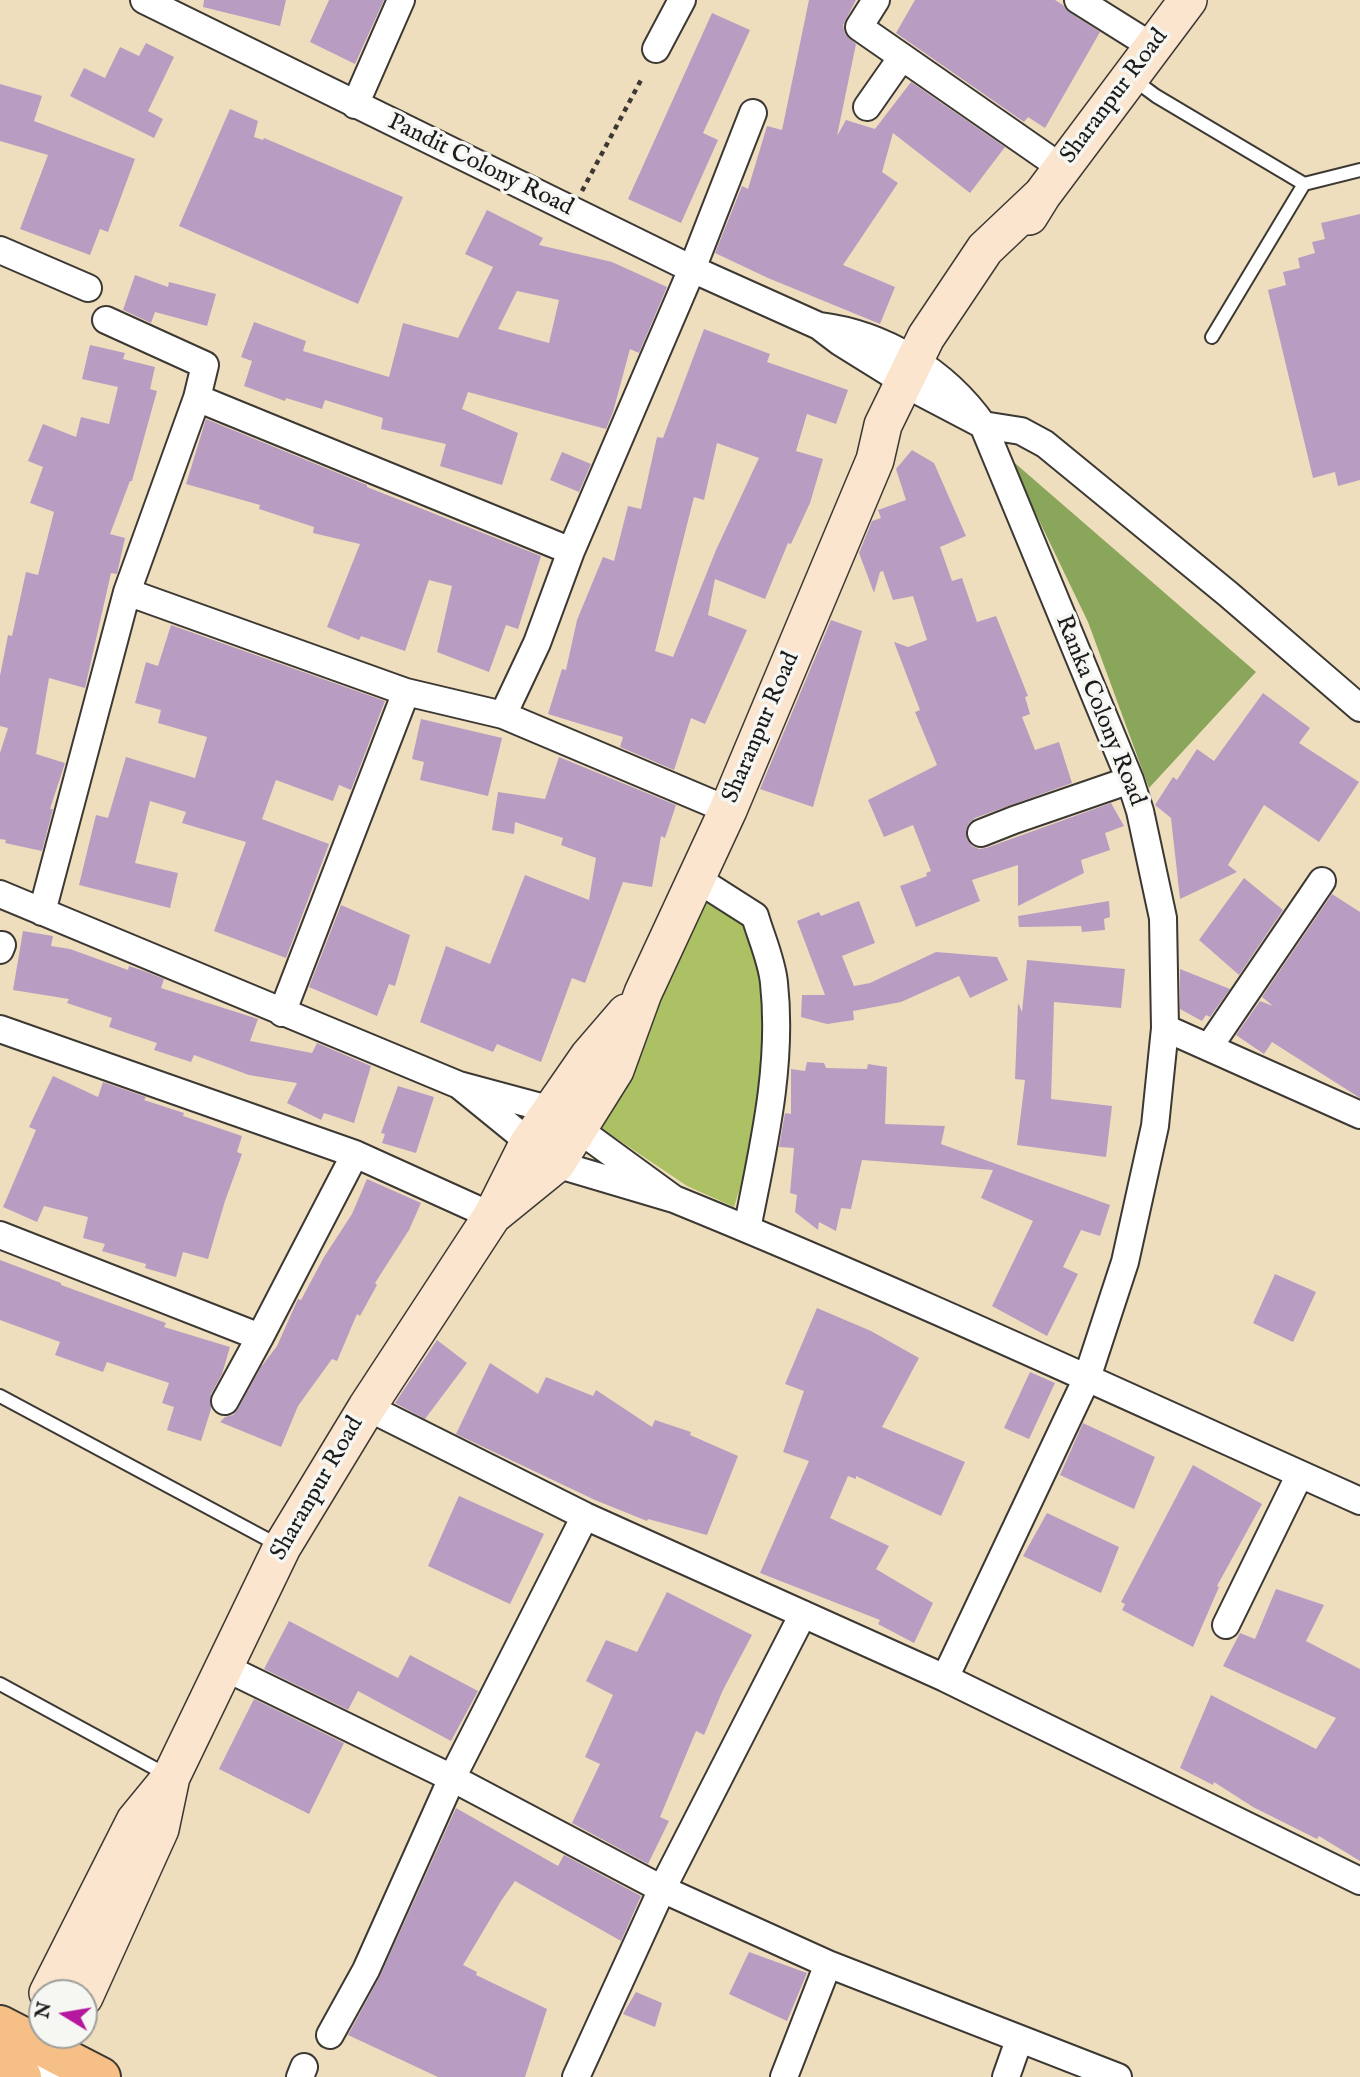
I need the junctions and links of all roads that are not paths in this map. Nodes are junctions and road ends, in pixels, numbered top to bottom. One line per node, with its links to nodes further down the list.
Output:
1 (144, 0): 7 (street, Pandit Colony Road)
2 (401, 0): 12 (street)
3 (682, 0): 9 (street)
4 (876, 0): 10 (street)
5 (1078, 0): 8 (street)
6 (1188, 0): 8 (main road, Sharanpur Road)
7 (189, 10): 12 (street, Pandit Colony Road)
8 (1153, 47): 11 (main road, Sharanpur Road)
9 (656, 49)
10 (902, 57): 13 (street); 16 (street)
11 (1130, 77): 16 (main road, Sharanpur Road); 17 (lane)
12 (355, 105): 19 (street, Pandit Colony Road)
13 (867, 107)
14 (753, 113): 19 (street)
15 (1360, 170): 17 (lane)
16 (1052, 181): 23 (main road, Sharanpur Road)
17 (1304, 184): 22 (lane)
18 (0, 250): 20 (street)
19 (692, 269): 23 (street, Pandit Colony Road); 26 (street)
20 (88, 288)
21 (106, 320): 24 (street)
22 (1212, 337)
23 (919, 377): 25 (street, Ranka Colony Road); 32 (main road, Sharanpur Road)
24 (197, 398): 26 (street); 27 (street)
25 (983, 425): 29 (street); 31 (street, Ranka Colony Road)
26 (571, 551): 30 (street)
27 (127, 592): 28 (street); 37 (street)
28 (406, 692): 30 (street); 38 (street)
29 (1360, 708)
30 (503, 715): 32 (street)
31 (1130, 780): 33 (street); 39 (street, Ranka Colony Road)
32 (728, 810): 34 (main road, Sharanpur Road)
33 (981, 833)
34 (697, 879): 44 (main road, Sharanpur Road); 49 (street)
35 (1322, 880): 41 (street)
36 (0, 894): 37 (street)
37 (42, 912): 38 (street)
38 (282, 1013): 42 (street)
39 (1165, 1028): 41 (street); 52 (street, Ranka Colony Road)
40 (0, 1029): 45 (street)
41 (1209, 1047): 43 (street)
42 (459, 1085): 44 (street); 46 (street)
43 (1360, 1115)
44 (566, 1120): 46 (main road, Sharanpur Road); 47 (street)
45 (355, 1154): 48 (street); 51 (street)
46 (542, 1154): 47 (street); 48 (main road, Sharanpur Road)
47 (674, 1199): 49 (street)
48 (492, 1216): 55 (main road, Sharanpur Road)
49 (747, 1229): 52 (street)
50 (0, 1235): 51 (street)
51 (260, 1337): 54 (street)
52 (1087, 1378): 56 (street); 63 (street, Ranka Colony Road)
53 (0, 1396): 59 (lane)
54 (225, 1401)
55 (367, 1407): 58 (street); 59 (main road, Sharanpur Road)
56 (1300, 1474): 57 (street); 61 (street)
57 (1360, 1501)
58 (585, 1516): 60 (street); 66 (street)
59 (282, 1547): 62 (main road, Sharanpur Road)
60 (803, 1614): 63 (street); 68 (street)
61 (1226, 1625)
62 (224, 1667): 65 (main road, Sharanpur Road); 66 (street)
63 (944, 1678): 67 (street)
64 (0, 1684): 65 (lane)
65 (171, 1777): 70 (main road, Sharanpur Road); 71 (main road, Sharanpur Road)
66 (452, 1777): 68 (street); 72 (street)
67 (1360, 1881)
68 (662, 1889): 69 (street); 76 (street)
69 (828, 1964): 73 (street); 77 (street)
70 (55, 1979)
71 (92, 1979)
72 (330, 2035)
73 (1019, 2040): 78 (street); 79 (street)
74 (28, 2052): 75 (main road)
75 (101, 2077)
76 (576, 2077)
77 (785, 2077)
78 (1006, 2077)
79 (1118, 2077)

